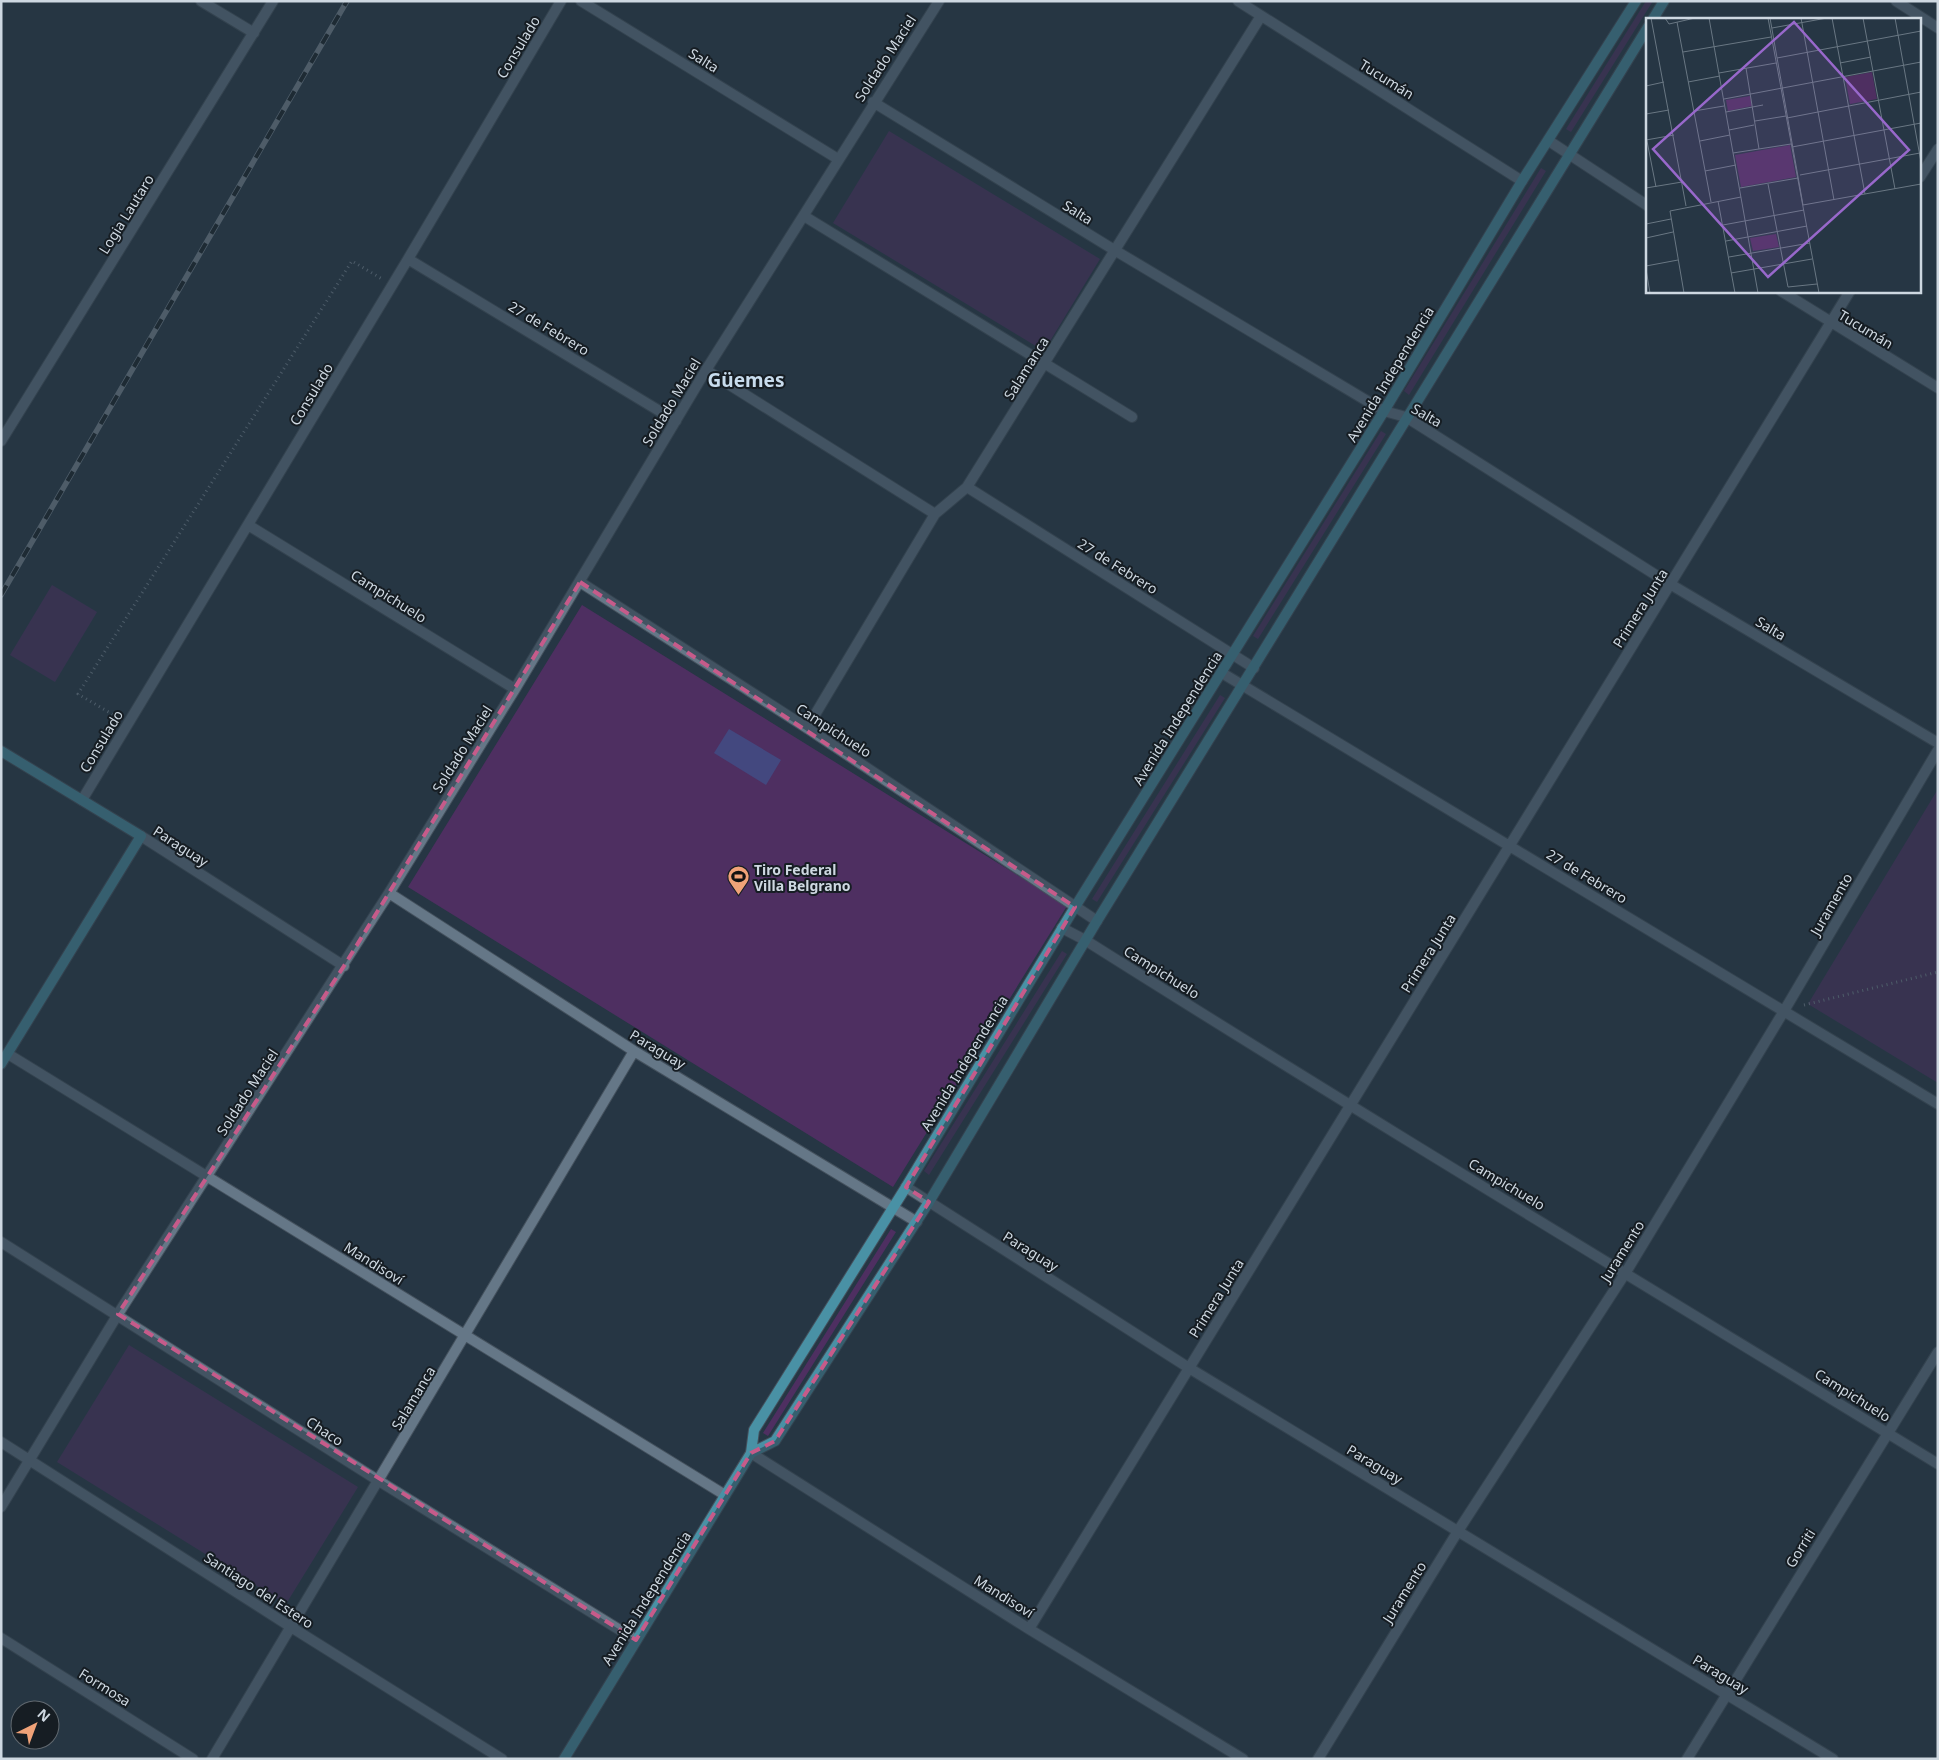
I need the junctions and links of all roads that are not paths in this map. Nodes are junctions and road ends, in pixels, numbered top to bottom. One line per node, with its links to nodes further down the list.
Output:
1 (201, 1): 14 (street)
2 (273, 1): 14 (street, Logia Lautaro)
3 (561, 1): 25 (street, Consulado)
4 (582, 1): 19 (street, Salta)
5 (939, 1): 15 (street, Soldado Maciel)
6 (1238, 1): 10 (street, Tucumán)
7 (1636, 1): 16 (street, Avenida Independencia)
8 (1664, 1): 11 (street)
9 (1896, 1): 12 (street)
10 (1261, 16): 21 (street, Tucumán); 24 (street, Salamanca)
11 (1654, 18)
12 (1938, 28)
13 (1646, 30): 18 (street, Avenida Independencia)
14 (254, 33): 36 (street, Logia Lautaro)
15 (874, 102): 19 (street, Soldado Maciel); 24 (street, Salta)
16 (1549, 141): 18 (street); 21 (street, Avenida Independencia)
17 (1938, 149): 20 (street)
18 (1568, 154): 22 (street); 34 (street, Avenida Independencia)
19 (838, 159): 23 (street, Soldado Maciel)
20 (1922, 174)
21 (1522, 181): 32 (street, Avenida Independencia)
22 (1646, 205)
23 (804, 216): 29 (street); 30 (street, Soldado Maciel)
24 (1116, 251): 29 (street, Salamanca); 32 (street, Salta)
25 (408, 259): 35 (street, 27 de Febrero); 39 (street, Consulado)
26 (1783, 292): 28 (street, Tucumán)
27 (1849, 292): 28 (street, Primera Junta)
28 (1830, 323): 31 (street, Tucumán); 41 (street, Primera Junta)
29 (1045, 362): 33 (street); 37 (street, Salamanca)
30 (706, 370): 35 (street, Soldado Maciel); 38 (street)
31 (1938, 388)
32 (1384, 411): 34 (street, Salta); 42 (street, Avenida Independencia)
33 (1132, 417)
34 (1406, 417): 41 (street, Salta); 43 (street, Avenida Independencia)
35 (676, 421): 40 (street, Soldado Maciel)
36 (1, 441)
37 (967, 487): 38 (street, Salamanca); 42 (street, 27 de Febrero)
38 (936, 514): 47 (street, Salamanca)
39 (248, 525): 46 (street, Campichuelo); 51 (street, Consulado)
40 (580, 582): 46 (street, Soldado Maciel); 47 (street, Campichuelo)
41 (1670, 584): 48 (street, Salta); 53 (street, Primera Junta)
42 (1233, 654): 43 (street, 27 de Febrero); 44 (street, Avenida Independencia)
43 (1254, 668): 45 (street, Avenida Independencia)
44 (1222, 672): 45 (street, 27 de Febrero); 55 (street, Avenida Independencia)
45 (1243, 686): 53 (street, 27 de Febrero); 56 (street, Avenida Independencia)
46 (516, 689): 54 (street, Soldado Maciel)
47 (807, 728): 55 (street, Campichuelo)
48 (1938, 743)
49 (1938, 750): 60 (street, Juramento)
50 (1, 751): 51 (street, Paraguay)
51 (82, 800): 52 (street, Paraguay)
52 (141, 836): 59 (street, Paraguay); 62 (street)
53 (1510, 845): 60 (street, 27 de Febrero); 65 (street, Primera Junta)
54 (389, 893): 59 (street, Soldado Maciel); 61 (street, Paraguay)
55 (1075, 906): 56 (street, Campichuelo); 57 (street, Avenida Independencia)
56 (1097, 921): 58 (street, Avenida Independencia)
57 (1062, 928): 58 (street, Campichuelo); 67 (street, Avenida Independencia)
58 (1085, 940): 65 (street, Campichuelo); 68 (street, Avenida Independencia)
59 (344, 966): 66 (street, Soldado Maciel)
60 (1784, 1011): 64 (street, 27 de Febrero); 72 (street, Juramento)
61 (634, 1051): 69 (street, Paraguay); 74 (street, Salamanca)
62 (8, 1054): 63 (street); 66 (street, Mandisoví)
63 (1, 1064)
64 (1938, 1104)
65 (1350, 1106): 72 (street, Campichuelo); 76 (street, Primera Junta)
66 (210, 1176): 73 (street, Soldado Maciel); 74 (street, Mandisoví)
67 (906, 1187): 68 (street, Paraguay); 69 (street, Avenida Independencia)
68 (929, 1202): 70 (street, Avenida Independencia); 76 (street, Paraguay)
69 (893, 1206): 70 (street, Paraguay); 79 (street, Avenida Independencia)
70 (916, 1222): 79 (street, Avenida Independencia)
71 (1, 1242): 73 (street, Chaco)
72 (1626, 1272): 77 (street, Campichuelo); 85 (street, Juramento)
73 (118, 1314): 80 (street, Soldado Maciel); 82 (street, Chaco)
74 (465, 1337): 82 (street, Salamanca); 83 (street, Mandisoví)
75 (1938, 1352): 77 (street, Gorriti)
76 (1190, 1368): 85 (street, Paraguay); 87 (street, Primera Junta)
77 (1887, 1433): 81 (street, Campichuelo); 90 (street, Gorriti)
78 (1, 1442): 80 (street, Santiago del Estero)
79 (752, 1453): 83 (street, Avenida Independencia); 87 (street, Mandisoví)
80 (30, 1459): 84 (street, Soldado Maciel); 86 (street, Santiago del Estero)
81 (1938, 1464)
82 (379, 1481): 86 (street, Salamanca); 89 (street, Chaco)
83 (725, 1495): 89 (street, Avenida Independencia)
84 (1, 1507)
85 (1458, 1531): 90 (street, Paraguay); 96 (street, Juramento)
86 (291, 1627): 92 (street, Salamanca); 93 (street, Santiago del Estero)
87 (1029, 1629): 95 (street, Mandisoví)
88 (1, 1638): 91 (street, Formosa)
89 (636, 1640): 94 (street, Avenida Independencia)
90 (1727, 1694): 97 (street, Gorriti); 98 (street, Paraguay)
91 (194, 1759)
92 (212, 1759)
93 (502, 1759)
94 (564, 1759)
95 (1243, 1759)
96 (1318, 1759)
97 (1687, 1759)
98 (1833, 1759)

